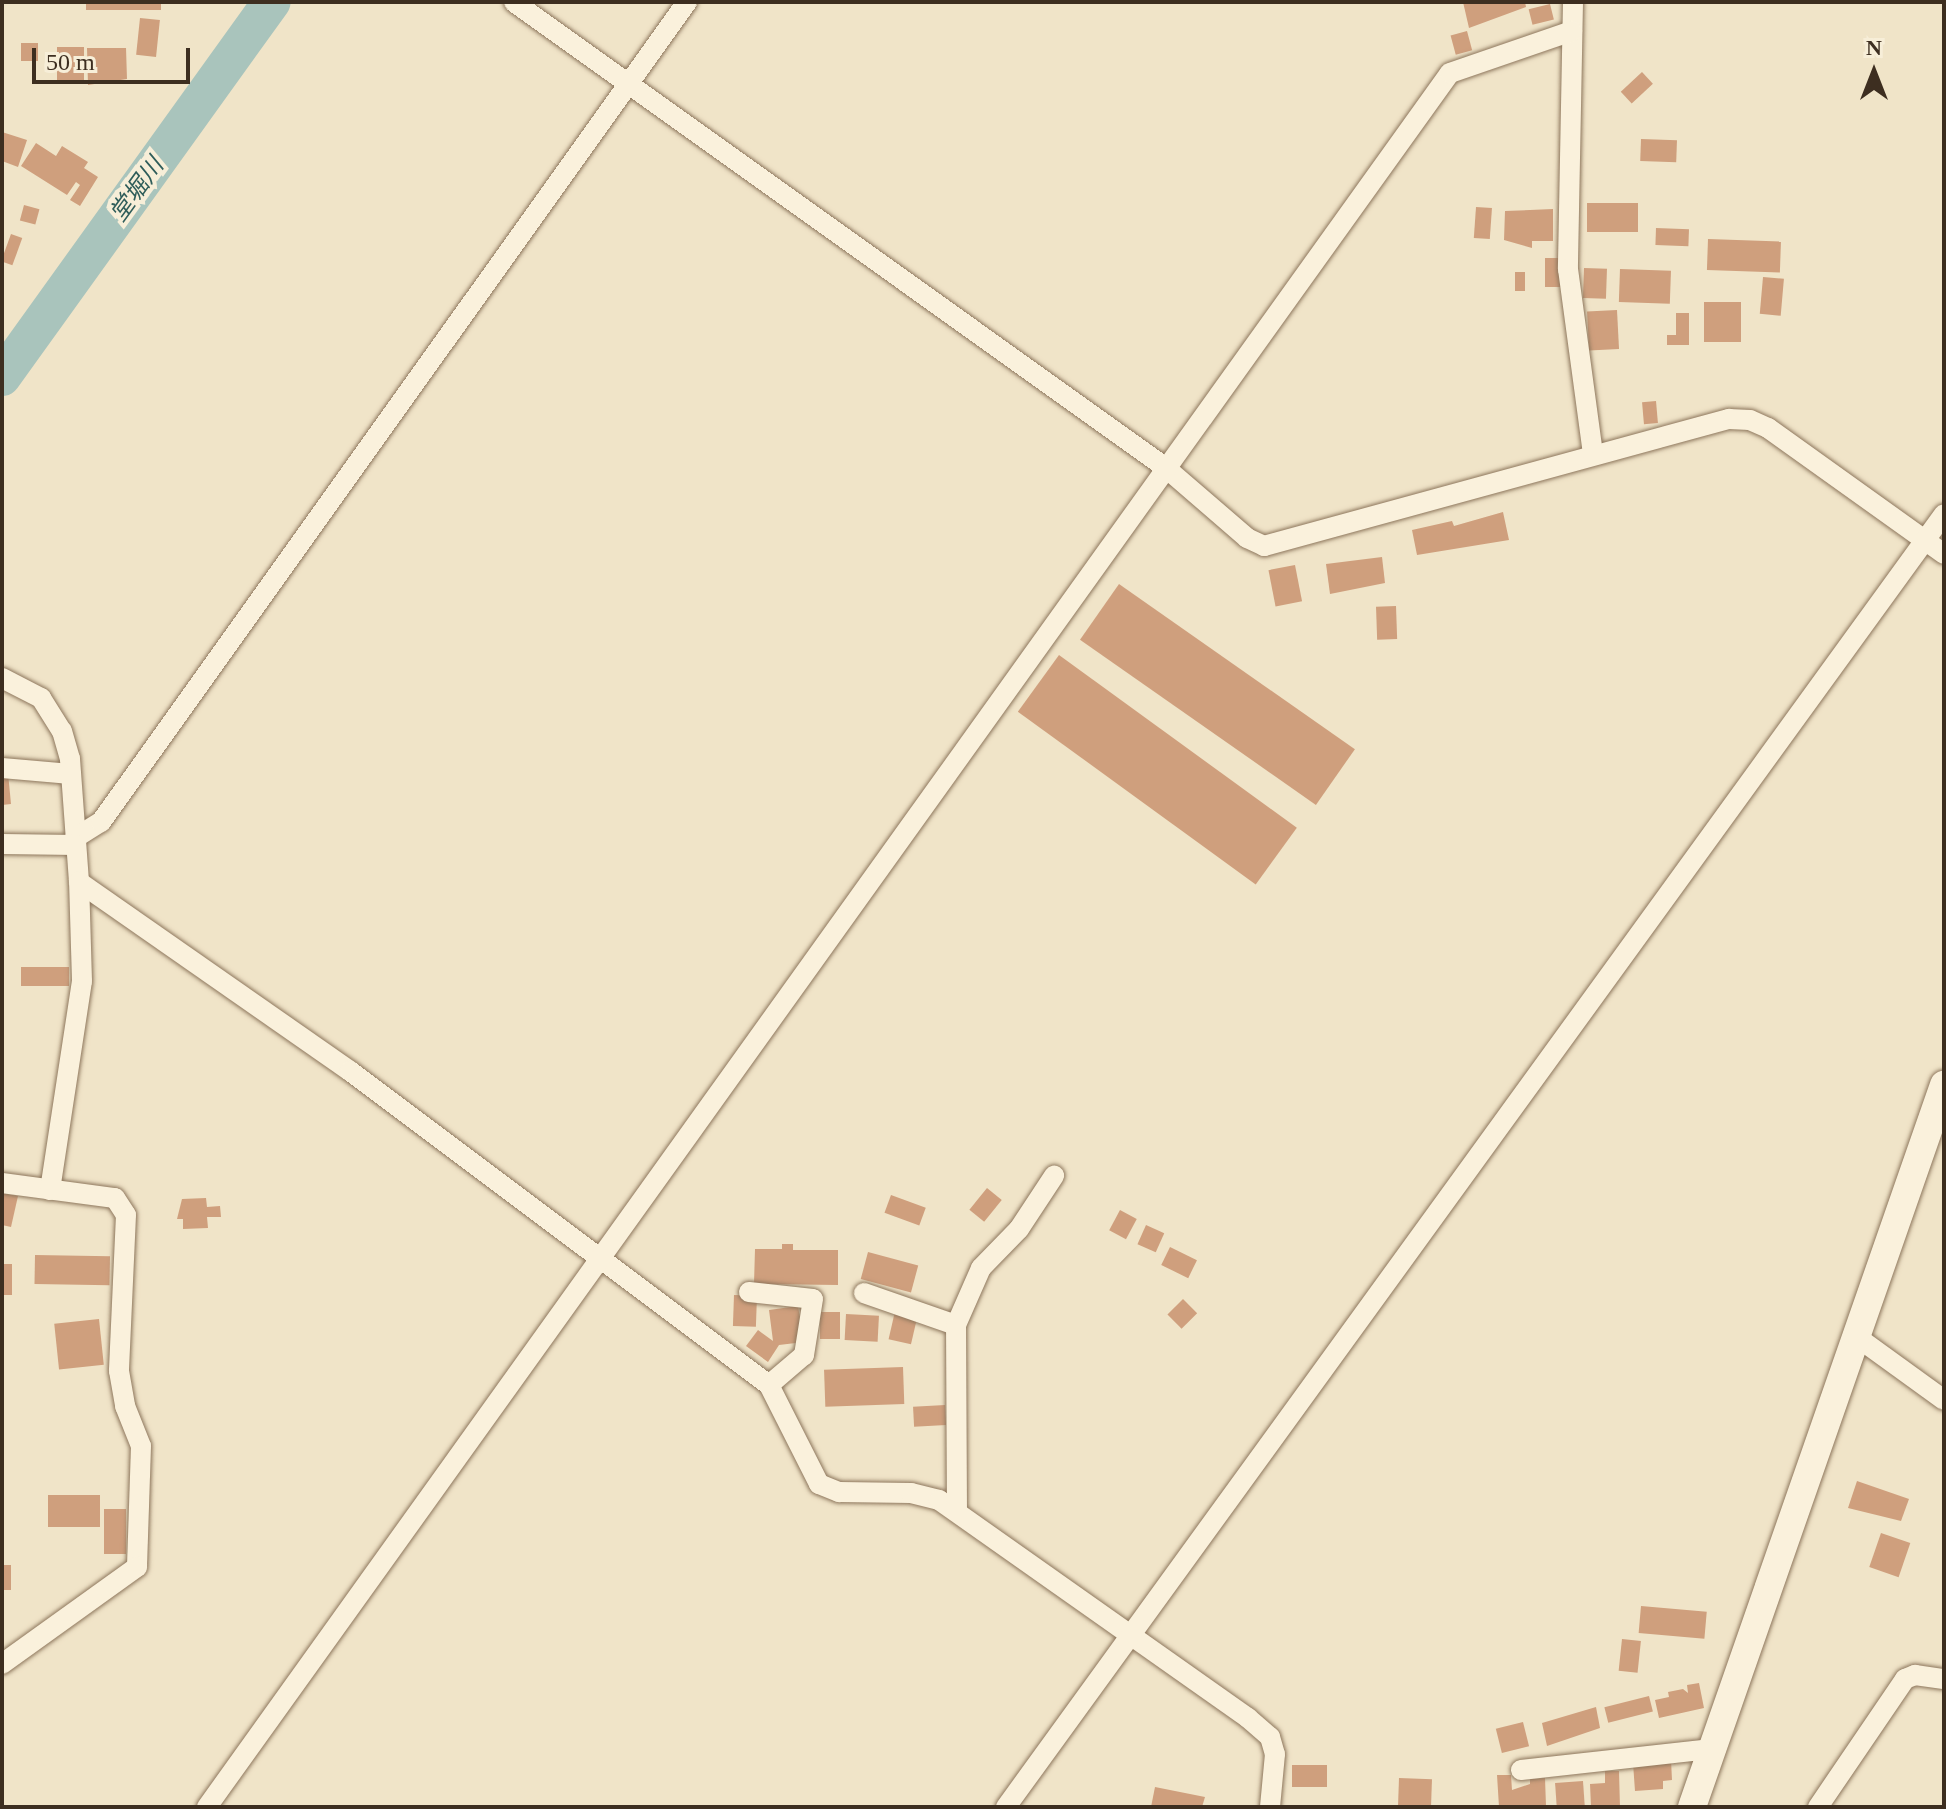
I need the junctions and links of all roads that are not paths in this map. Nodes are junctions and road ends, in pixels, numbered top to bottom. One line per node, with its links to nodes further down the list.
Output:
1 (514, 2): 5 (street)
2 (687, 2): 5 (street)
3 (1573, 2): 4 (street)
4 (1572, 31): 6 (street); 7 (street)
5 (628, 86): 7 (street); 14 (street)
6 (1593, 453): 7 (street); 9 (street)
7 (1166, 468): 21 (street)
8 (1944, 514): 9 (street)
9 (1925, 540): 10 (street); 29 (street)
10 (1944, 554)
11 (2, 678): 13 (street)
12 (2, 768): 13 (street)
13 (71, 774): 14 (street)
14 (76, 842): 15 (street); 16 (street)
15 (2, 844)
16 (79, 882): 20 (street); 21 (street)
17 (1944, 1085): 25 (street)
18 (1054, 1176): 24 (street)
19 (2, 1183): 20 (street)
20 (50, 1190): 30 (street)
21 (599, 1256): 26 (street); 34 (street)
22 (749, 1292): 26 (street)
23 (864, 1293): 24 (street)
24 (956, 1325): 28 (street)
25 (1857, 1337): 27 (street); 32 (street)
26 (769, 1385): 28 (street)
27 (1944, 1400)
28 (957, 1512): 29 (street)
29 (1132, 1638): 35 (street); 36 (street)
30 (2, 1664)
31 (1944, 1679): 38 (street)
32 (1712, 1749): 33 (street); 37 (street)
33 (1521, 1770)
34 (207, 1807)
35 (1006, 1807)
36 (1270, 1807)
37 (1692, 1807)
38 (1818, 1807)

